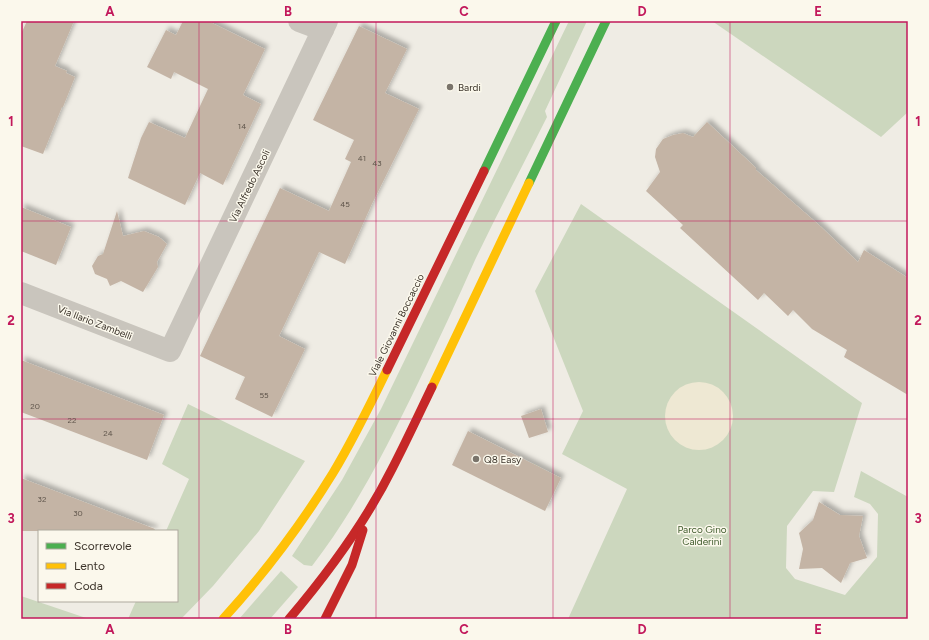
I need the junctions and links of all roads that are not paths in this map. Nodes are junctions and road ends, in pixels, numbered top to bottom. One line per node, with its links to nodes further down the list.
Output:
1 (299, 21): 4 (street)
2 (556, 21): 8 (main road, Viale Giovanni Boccaccio)
3 (606, 21): 7 (main road)
4 (325, 25): 6 (street, Via Alfredo Ascoli)
5 (21, 293): 6 (street, Via Ilario Zambelli)
6 (170, 351)
7 (367, 515): 9 (main road); 10 (main road)
8 (223, 619)
9 (289, 619)
10 (325, 619)

